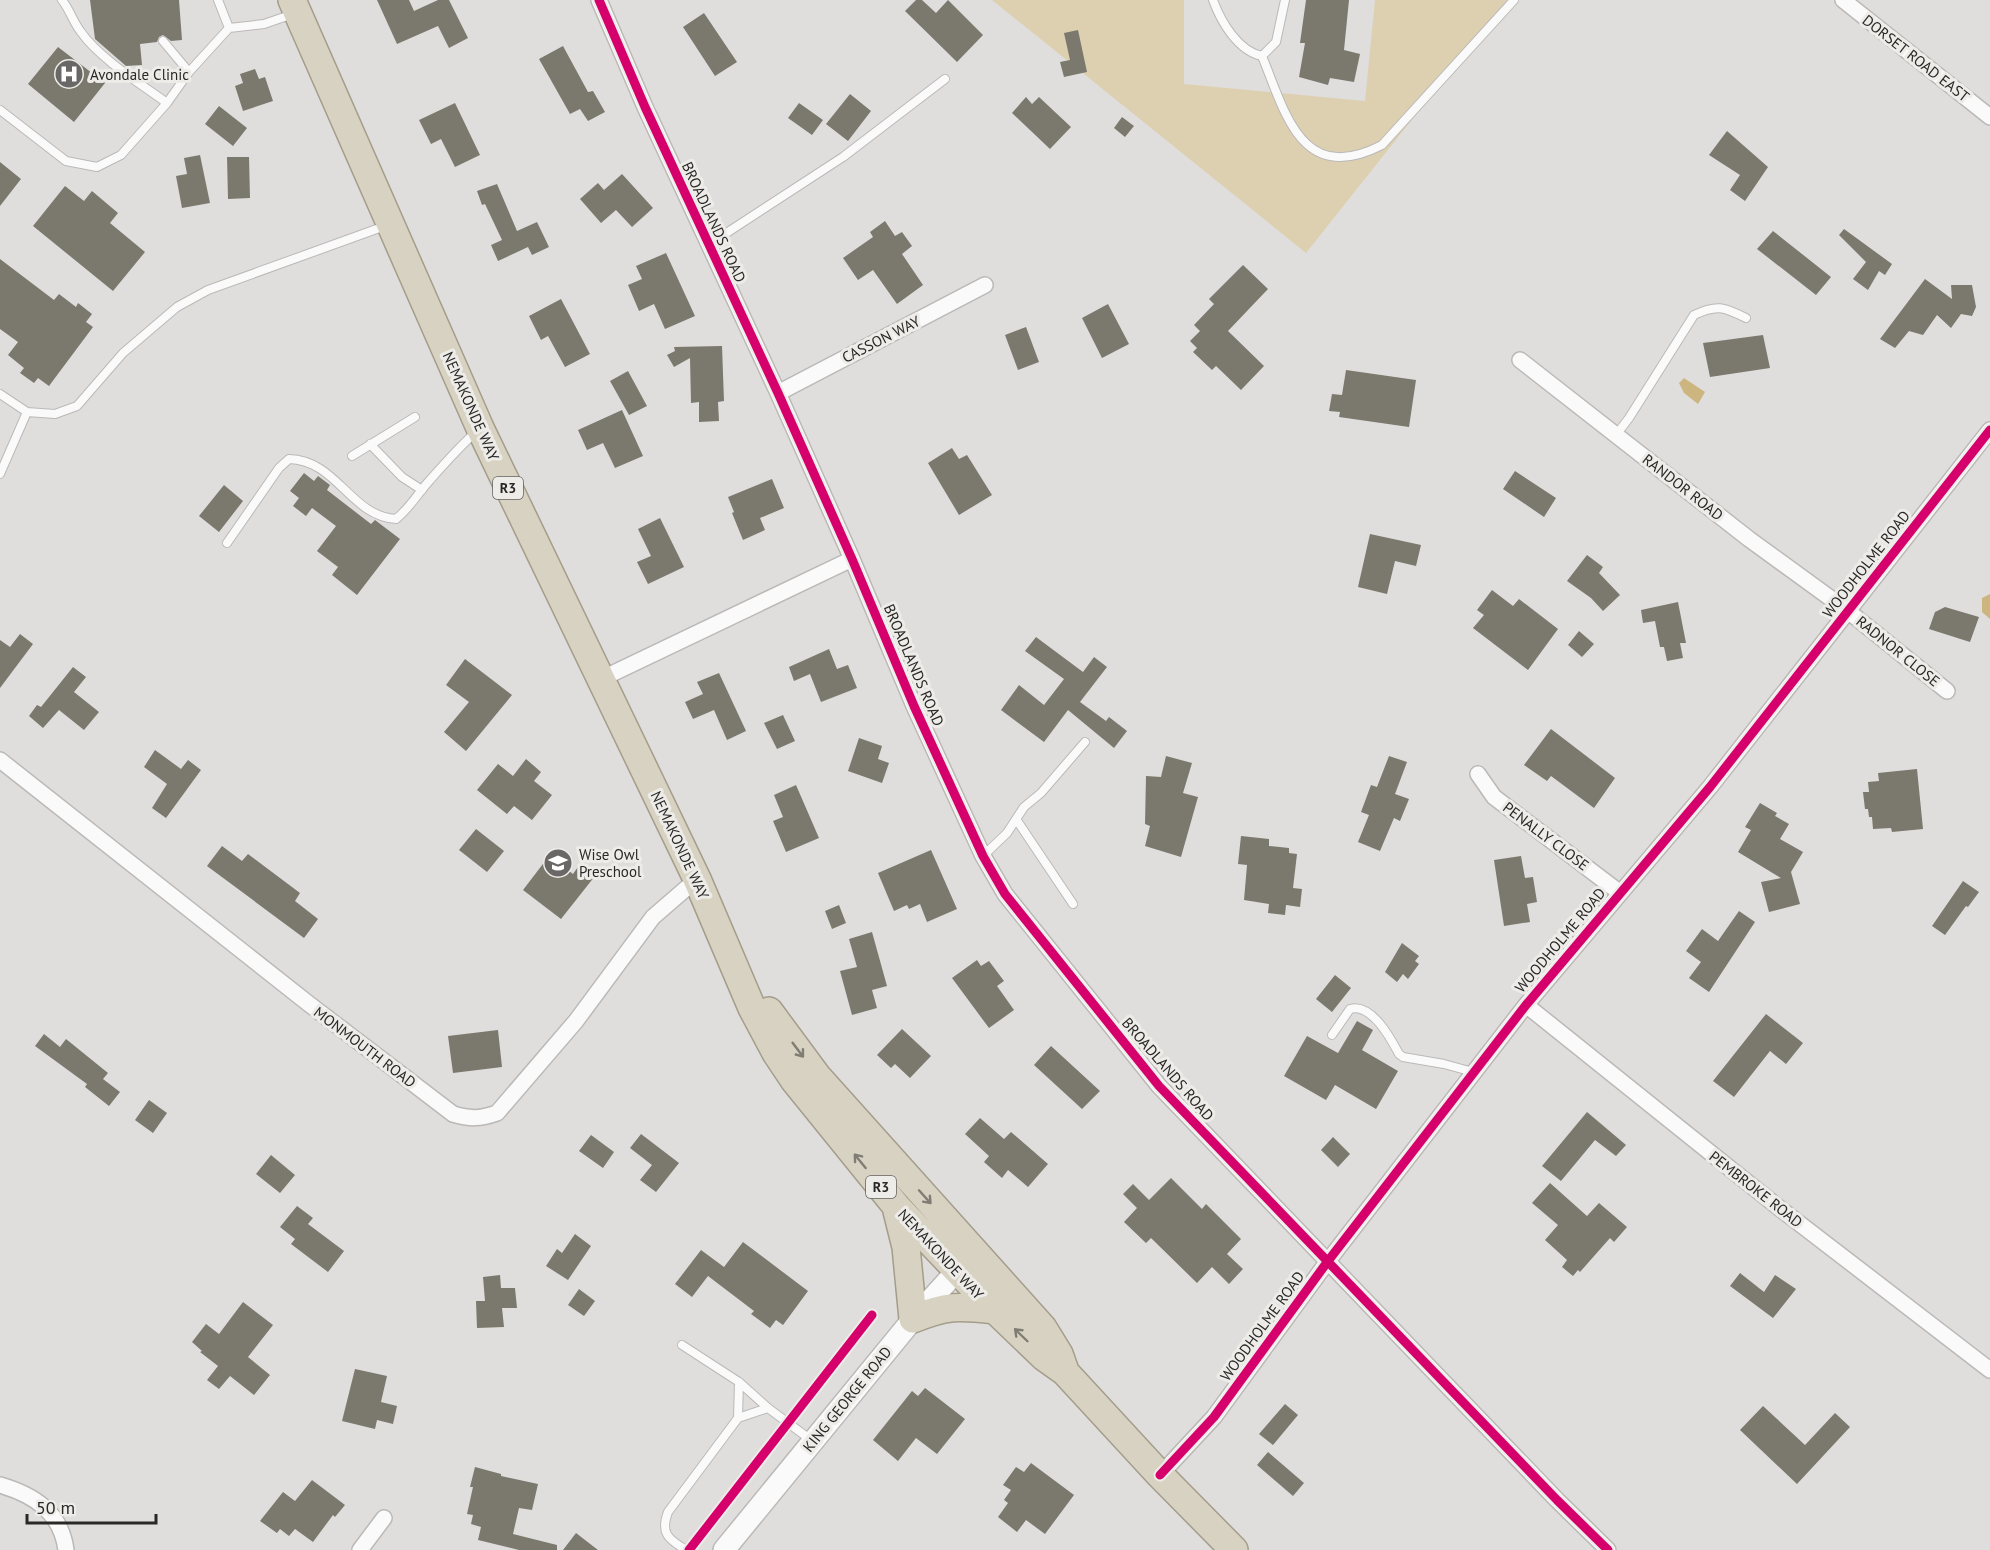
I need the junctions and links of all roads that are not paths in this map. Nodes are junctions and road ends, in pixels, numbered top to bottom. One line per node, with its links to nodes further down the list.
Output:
1 (62, 0): 14 (lane)
2 (218, 0): 9 (lane)
3 (598, 0): 18 (street, BROADLANDS ROAD)
4 (1214, 0): 11 (lane)
5 (1285, 0): 11 (lane)
6 (1514, 0): 11 (lane)
7 (1843, 0): 16 (street, DORSET ROAD EAST)
8 (294, 7): 9 (lane); 17 (highway, NEMAKONDE WAY / R3)
9 (229, 28): 12 (lane)
10 (163, 41): 12 (lane)
11 (1262, 56)
12 (189, 72): 14 (lane)
13 (945, 79): 18 (lane)
14 (167, 103): 15 (lane)
15 (0, 110)
16 (1990, 117)
17 (390, 224): 24 (lane); 26 (highway, NEMAKONDE WAY / R3)
18 (708, 244): 22 (street, BROADLANDS ROAD)
19 (985, 285): 22 (street, CASSON WAY)
20 (1746, 318): 28 (lane)
21 (1520, 360): 28 (street, RANDOR ROAD)
22 (777, 393): 34 (street, BROADLANDS ROAD)
23 (0, 394): 24 (lane)
24 (27, 412): 31 (lane)
25 (415, 417): 29 (lane)
26 (480, 428): 32 (lane); 36 (highway, NEMAKONDE WAY / R3)
27 (1990, 430): 35 (street, WOODHOLME ROAD)
28 (1616, 435): 35 (street, RANDOR ROAD)
29 (370, 444): 30 (lane); 32 (lane)
30 (352, 456)
31 (0, 474)
32 (422, 490): 33 (lane)
33 (227, 543)
34 (852, 559): 36 (street); 42 (street, BROADLANDS ROAD)
35 (1848, 611): 37 (street, RADNOR CLOSE); 44 (street, WOODHOLME ROAD)
36 (601, 679): 43 (highway, NEMAKONDE WAY / R3)
37 (1947, 692)
38 (1085, 742): 41 (lane)
39 (0, 760): 43 (street, MONMOUTH ROAD)
40 (1478, 774): 44 (street, PENALLY CLOSE)
41 (1016, 819): 42 (lane); 45 (lane)
42 (983, 856): 52 (street, BROADLANDS ROAD)
43 (697, 879): 46 (highway, NEMAKONDE WAY / R3)
44 (1619, 892): 47 (street, WOODHOLME ROAD)
45 (1073, 904)
46 (737, 970): 50 (highway, NEMAKONDE WAY / R3, one-way to 46); 51 (highway, NEMAKONDE WAY / R3, one-way to 51)
47 (1526, 1005): 49 (street, WOODHOLME ROAD); 57 (street, PEMBROKE ROAD)
48 (1332, 1035): 49 (lane)
49 (1473, 1072): 52 (street, WOODHOLME ROAD)
50 (896, 1206): 53 (highway, NEMAKONDE WAY / R3); 55 (highway)
51 (974, 1252): 53 (main road, KING GEORGE ROAD); 58 (highway, NEMAKONDE WAY / R3)
52 (1328, 1261): 63 (street, WOODHOLME ROAD); 71 (street, BROADLANDS ROAD)
53 (957, 1272): 54 (highway, NEMAKONDE WAY / R3); 55 (main road, KING GEORGE ROAD)
54 (994, 1310): 55 (highway); 58 (highway, NEMAKONDE WAY / R3, one-way to 54)
55 (913, 1319): 62 (main road, KING GEORGE ROAD)
56 (682, 1345): 59 (lane)
57 (1990, 1370)
58 (1065, 1372): 63 (highway, NEMAKONDE WAY / R3)
59 (739, 1382): 60 (lane); 61 (lane)
60 (768, 1408): 61 (lane); 62 (lane)
61 (738, 1418): 68 (lane)
62 (813, 1441): 69 (main road, KING GEORGE ROAD)
63 (1160, 1475): 70 (highway, NEMAKONDE WAY / R3)
64 (0, 1485): 66 (street)
65 (384, 1518): 67 (street)
66 (66, 1550)
67 (360, 1550)
68 (686, 1550)
69 (724, 1550)
70 (1234, 1550)
71 (1608, 1550)

